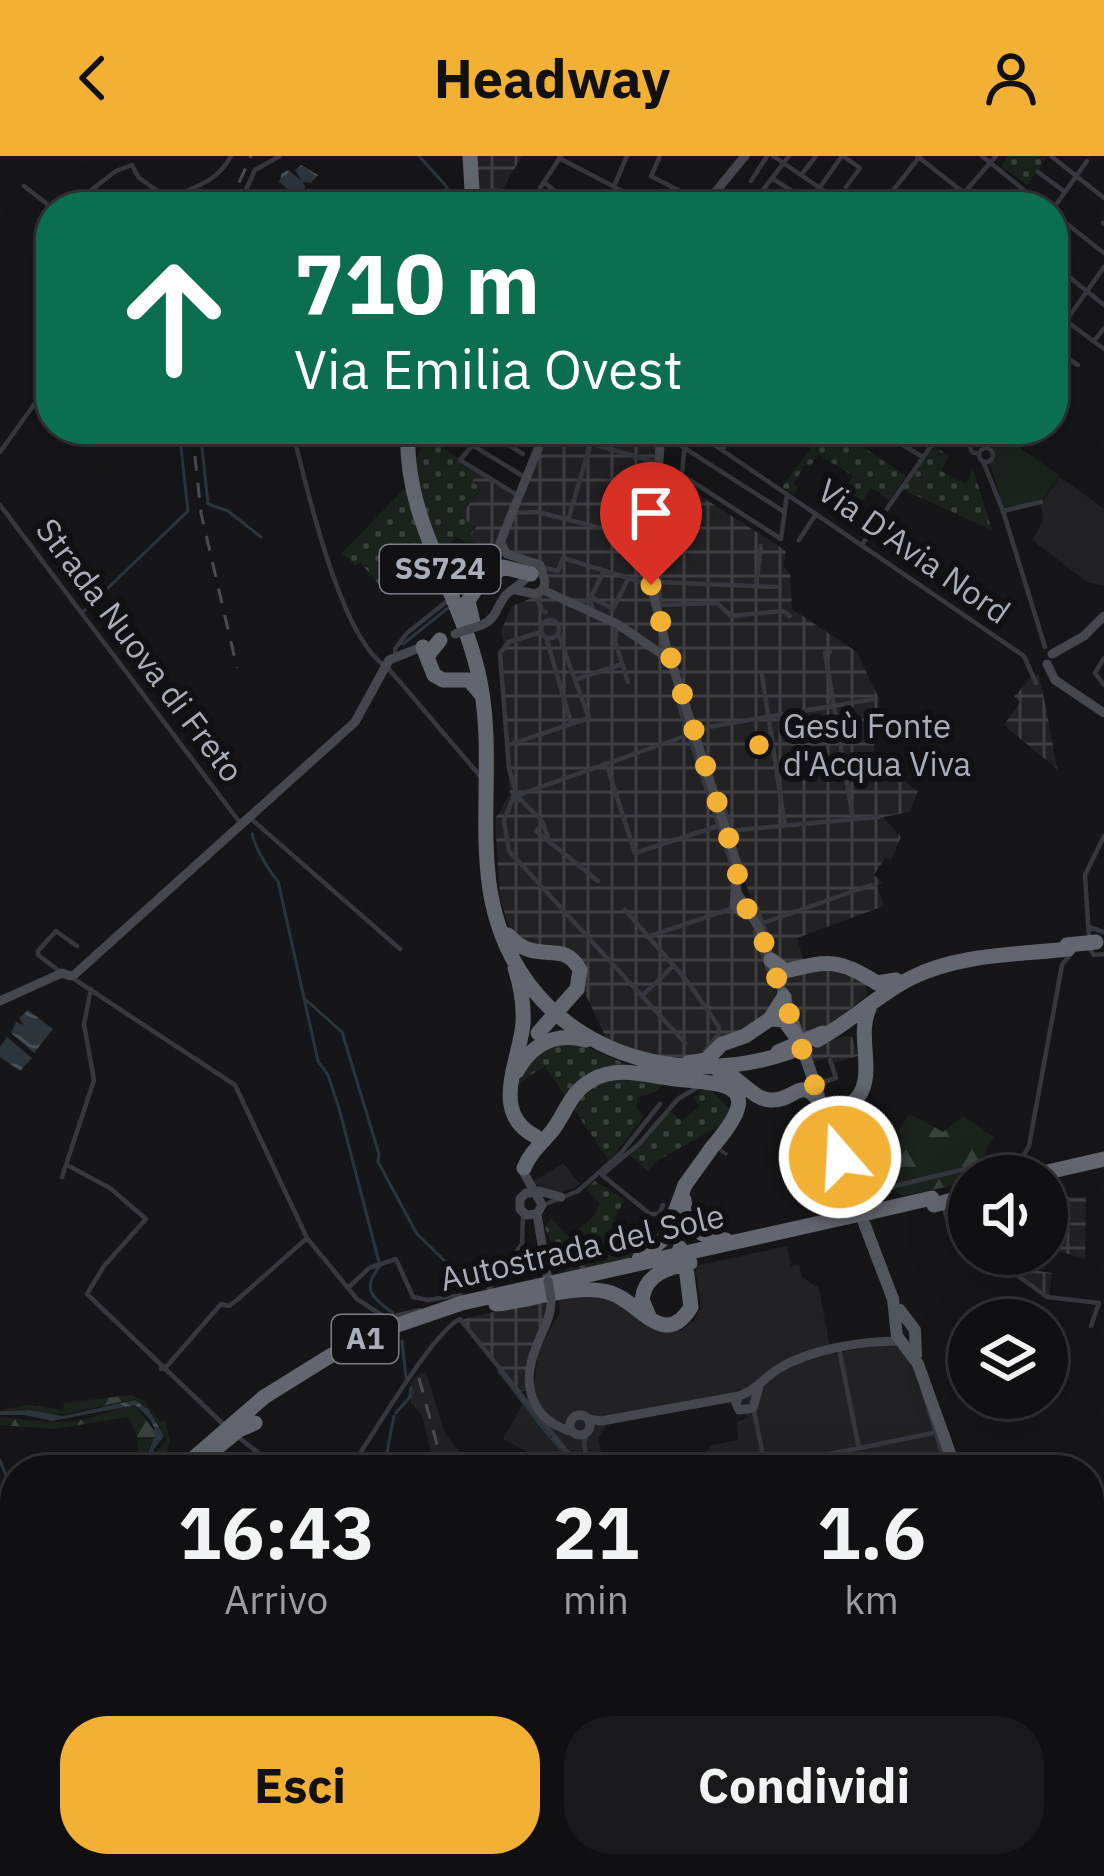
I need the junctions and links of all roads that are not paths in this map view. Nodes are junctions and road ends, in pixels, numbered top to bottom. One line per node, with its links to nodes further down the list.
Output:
1 (231, 156): 31 (street)
2 (280, 156): 16 (street)
3 (468, 156): 33 (highway)
4 (627, 156): 26 (street)
5 (660, 156): 36 (street)
6 (745, 156): 37 (street)
7 (770, 156): 18 (street); 24 (street)
8 (789, 156): 18 (street)
9 (816, 156): 21 (street)
10 (843, 156): 27 (street); 28 (street)
11 (919, 156): 42 (street); 43 (street)
12 (982, 156): 19 (street)
13 (996, 156): 19 (street)
14 (1051, 156): 22 (street)
15 (560, 157): 26 (street); 34 (street)
16 (266, 159): 32 (street)
17 (1087, 161): 22 (street)
18 (783, 163): 21 (street); 23 (street)
19 (990, 163): 43 (street); 44 (street)
20 (1038, 172): 45 (street)
21 (801, 175): 27 (street)
22 (1076, 176): 46 (street); 48 (street)
23 (772, 178): 38 (street); 39 (street)
24 (751, 181)
25 (24, 186): 47 (street)
26 (613, 186): 35 (street)
27 (820, 188): 40 (street); 41 (street)
28 (847, 188)
29 (89, 192): 30 (street)
30 (159, 192)
31 (186, 192)
32 (245, 192)
33 (470, 192)
34 (556, 192)
35 (625, 192)
36 (678, 192)
37 (712, 192)
38 (761, 192)
39 (790, 192)
40 (817, 192)
41 (826, 192)
42 (893, 192)
43 (963, 192)
44 (1027, 192)
45 (1064, 192)
46 (1066, 192)
47 (36, 195)
48 (1104, 198)
49 (1068, 225): 50 (street)
50 (1104, 254)
51 (1104, 267): 53 (street)
52 (1068, 276): 53 (street)
53 (1087, 291): 54 (street); 55 (street)
54 (1104, 305)
55 (1068, 317)
56 (1068, 322): 58 (street)
57 (1104, 328): 58 (street)
58 (1094, 341): 59 (street)
59 (1104, 349)
60 (1068, 359): 61 (street)
61 (1078, 365)
62 (36, 402): 82 (street)
63 (296, 444): 125 (street)
64 (409, 444): 110 (highway, SS724)
65 (410, 444): 102 (highway, SS724)
66 (540, 444): 87 (street)
67 (590, 444): 96 (street)
68 (597, 444): 86 (street)
69 (659, 444): 86 (street)
70 (678, 444): 80 (street)
71 (686, 444): 80 (street)
72 (713, 444): 81 (street, Via D'Avia Nord)
73 (727, 444): 81 (street)
74 (901, 444): 85 (street)
75 (932, 444): 85 (street)
76 (969, 444): 84 (street)
77 (987, 444): 84 (street)
78 (472, 445): 87 (street); 89 (street)
79 (508, 445): 83 (street)
80 (685, 449): 93 (street); 93 (street)
81 (723, 450): 88 (street, Via D'Avia Nord)
82 (0, 452)
83 (523, 454)
84 (984, 455): 92 (street)
85 (921, 456): 99 (street)
86 (656, 459): 98 (street)
87 (526, 478): 89 (street)
88 (788, 492): 93 (street); 94 (street, Via D'Avia Nord)
89 (519, 496): 95 (street)
90 (1041, 502): 92 (street)
91 (0, 505): 148 (street, Strada Nuova di Freto)
92 (1004, 511): 122 (street)
93 (785, 512)
94 (817, 512): 97 (street); 99 (street, Via D'Avia Nord)
95 (512, 513): 96 (street); 101 (street)
96 (568, 518): 98 (street)
97 (800, 540)
98 (651, 541): 106 (street)
99 (863, 543): 131 (street, Via D'Avia Nord)
100 (761, 546): 108 (street)
101 (502, 551): 105 (street); 107 (street)
102 (442, 567): 107 (highway); 126 (highway, SS724)
103 (604, 571): 104 (street); 105 (street); 111 (street)
104 (628, 579): 106 (street); 111 (street)
105 (533, 581): 107 (highway); 111 (street); 112 (street); 115 (street); 118 (street, bridge)
106 (654, 584): 108 (street); 113 (street); 119 (street)
107 (471, 586): 126 (highway)
108 (756, 587): 109 (street)
109 (776, 587)
110 (450, 601): 121 (street); 128 (highway); 136 (highway, SS724)
111 (589, 602): 119 (street)
112 (545, 615): 116 (street); 117 (street)
113 (790, 616)
114 (1104, 616): 122 (street)
115 (620, 629): 119 (street); 124 (street)
116 (558, 633): 117 (street); 129 (street)
117 (543, 634): 139 (street); 141 (street)
118 (448, 637): 121 (highway)
119 (662, 650): 140 (street)
120 (830, 652): 135 (street)
121 (418, 655): 125 (street); 128 (highway)
122 (1051, 658): 137 (street)
123 (1104, 658): 132 (street)
124 (622, 664): 129 (street); 130 (street)
125 (384, 666): 143 (street); 148 (street)
126 (481, 667): 157 (highway, SS724)
127 (762, 675): 138 (street)
128 (455, 678): 136 (highway)
129 (577, 679): 139 (street)
130 (628, 682)
131 (1036, 683)
132 (1104, 685)
133 (674, 693): 140 (street)
134 (874, 699): 135 (street)
135 (833, 706): 138 (street); 147 (street)
136 (484, 708): 165 (highway, SS724)
137 (1104, 713)
138 (768, 717): 140 (street); 149 (street)
139 (572, 724): 141 (street)
140 (696, 731): 142 (street); 150 (street)
141 (508, 745): 144 (street)
142 (605, 763): 144 (street); 150 (street)
143 (482, 777)
144 (517, 796): 152 (street); 175 (street)
145 (722, 802): 150 (street)
146 (878, 817): 147 (street)
147 (853, 819): 149 (street)
148 (245, 821): 163 (street, Strada Nuova di Freto); 170 (street)
149 (785, 826): 150 (street)
150 (725, 827): 154 (street)
151 (1104, 836): 160 (street)
152 (598, 881)
153 (871, 885): 156 (street)
154 (741, 906): 156 (street); 159 (street)
155 (625, 910): 159 (street)
156 (758, 921): 166 (street)
157 (506, 932): 164 (highway); 173 (highway, SS724)
158 (755, 932): 166 (street)
159 (647, 938): 167 (street)
160 (1100, 941): 161 (highway, SS724, bridge)
161 (1068, 943): 171 (highway, SS724); 208 (street)
162 (77, 946): 170 (street)
163 (400, 949)
164 (559, 952): 173 (highway); 190 (highway, bridge)
165 (510, 953): 181 (highway, SS724); 190 (highway)
166 (768, 960): 168 (highway); 174 (street)
167 (673, 967): 175 (street); 179 (street)
168 (792, 970): 169 (highway); 174 (highway)
169 (860, 972): 171 (highway); 177 (highway)
170 (70, 976): 172 (street); 176 (street)
171 (905, 979): 177 (highway, SS724); 180 (highway, SS724); 184 (highway)
172 (91, 989): 204 (street); 218 (street)
173 (542, 992): 188 (highway, SS724)
174 (783, 995): 178 (highway); 183 (main road)
175 (641, 996): 182 (street)
176 (0, 1001)
177 (850, 1016): 180 (highway, SS724)
178 (770, 1019): 179 (highway); 183 (highway)
179 (723, 1034): 187 (highway); 188 (highway); 189 (street)
180 (826, 1034): 184 (highway); 185 (highway, SS724, bridge)
181 (599, 1043): 189 (highway, SS724); 193 (highway)
182 (685, 1043)
183 (801, 1043): 191 (main road)
184 (863, 1048): 195 (highway)
185 (778, 1055): 187 (highway, SS724); 189 (highway, SS724); 191 (highway)
186 (830, 1060): 194 (street)
187 (736, 1062): 188 (highway, SS724)
188 (686, 1064)
189 (710, 1064): 194 (highway)
190 (514, 1067): 193 (highway)
191 (809, 1067): 194 (main road)
192 (702, 1083): 196 (street)
193 (510, 1084): 200 (highway)
194 (819, 1096): 195 (highway); 198 (main road)
195 (848, 1105): 198 (highway)
196 (665, 1113): 210 (street); 213 (street)
197 (553, 1120): 200 (highway); 200 (highway); 201 (highway)
198 (830, 1128): 202 (main road)
199 (805, 1132): 202 (street)
200 (525, 1143): 201 (highway); 210 (street); 212 (street)
201 (713, 1147): 209 (highway)
202 (839, 1154): 208 (street); 214 (main road)
203 (1100, 1164): 205 (highway); 206 (highway)
204 (67, 1166): 207 (street); 236 (street)
205 (1068, 1169)
206 (1068, 1173)
207 (62, 1177)
208 (937, 1177): 215 (street)
209 (692, 1178): 213 (highway); 217 (highway); 219 (highway)
210 (561, 1197): 212 (street); 216 (street)
211 (948, 1197): 214 (highway, Autostrada del Sole / A1, bridge)
212 (532, 1205): 216 (street); 226 (street)
213 (670, 1206): 219 (highway); 225 (highway)
214 (861, 1217): 217 (highway, Autostrada del Sole / A1); 220 (highway, Autostrada del Sole / A1); 233 (main road)
215 (948, 1223)
216 (538, 1232): 238 (street, bridge)
217 (777, 1233): 225 (highway, Autostrada del Sole / A1)
218 (307, 1238): 227 (street); 236 (street)
219 (681, 1248): 223 (highway, bridge)
220 (733, 1249): 223 (highway); 229 (highway, Autostrada del Sole / A1)
221 (488, 1254): 222 (street)
222 (483, 1262): 226 (street); 228 (street)
223 (685, 1267): 229 (highway)
224 (1017, 1275): 231 (street)
225 (585, 1276): 230 (highway, Autostrada del Sole / A1)
226 (498, 1277): 228 (street)
227 (348, 1288): 228 (street); 228 (street)
228 (464, 1296)
229 (487, 1305): 232 (highway, Autostrada del Sole / A1)
230 (431, 1312): 232 (highway); 251 (highway, Autostrada del Sole / A1)
231 (1091, 1326)
232 (374, 1334): 235 (highway); 252 (highway, Autostrada del Sole / A1)
233 (903, 1334): 234 (street); 237 (main road)
234 (841, 1349): 242 (street); 249 (street)
235 (344, 1364)
236 (161, 1369): 244 (street)
237 (924, 1378): 247 (street); 261 (main road)
238 (532, 1386): 239 (street); 241 (street)
239 (520, 1393): 241 (street); 245 (street); 255 (street)
240 (245, 1397): 250 (highway)
241 (533, 1400): 245 (street)
242 (746, 1402): 246 (street); 258 (street)
243 (255, 1423): 253 (highway)
244 (222, 1424)
245 (556, 1430): 246 (street); 256 (street)
246 (581, 1430): 257 (street)
247 (933, 1433): 249 (street); 260 (street)
248 (236, 1435): 254 (street)
249 (859, 1448): 259 (street)
250 (198, 1455)
251 (199, 1455)
252 (202, 1455)
253 (203, 1455)
254 (261, 1455)
255 (360, 1455)
256 (572, 1455)
257 (586, 1455)
258 (763, 1455)
259 (825, 1455)
260 (941, 1455)
261 (951, 1455)

